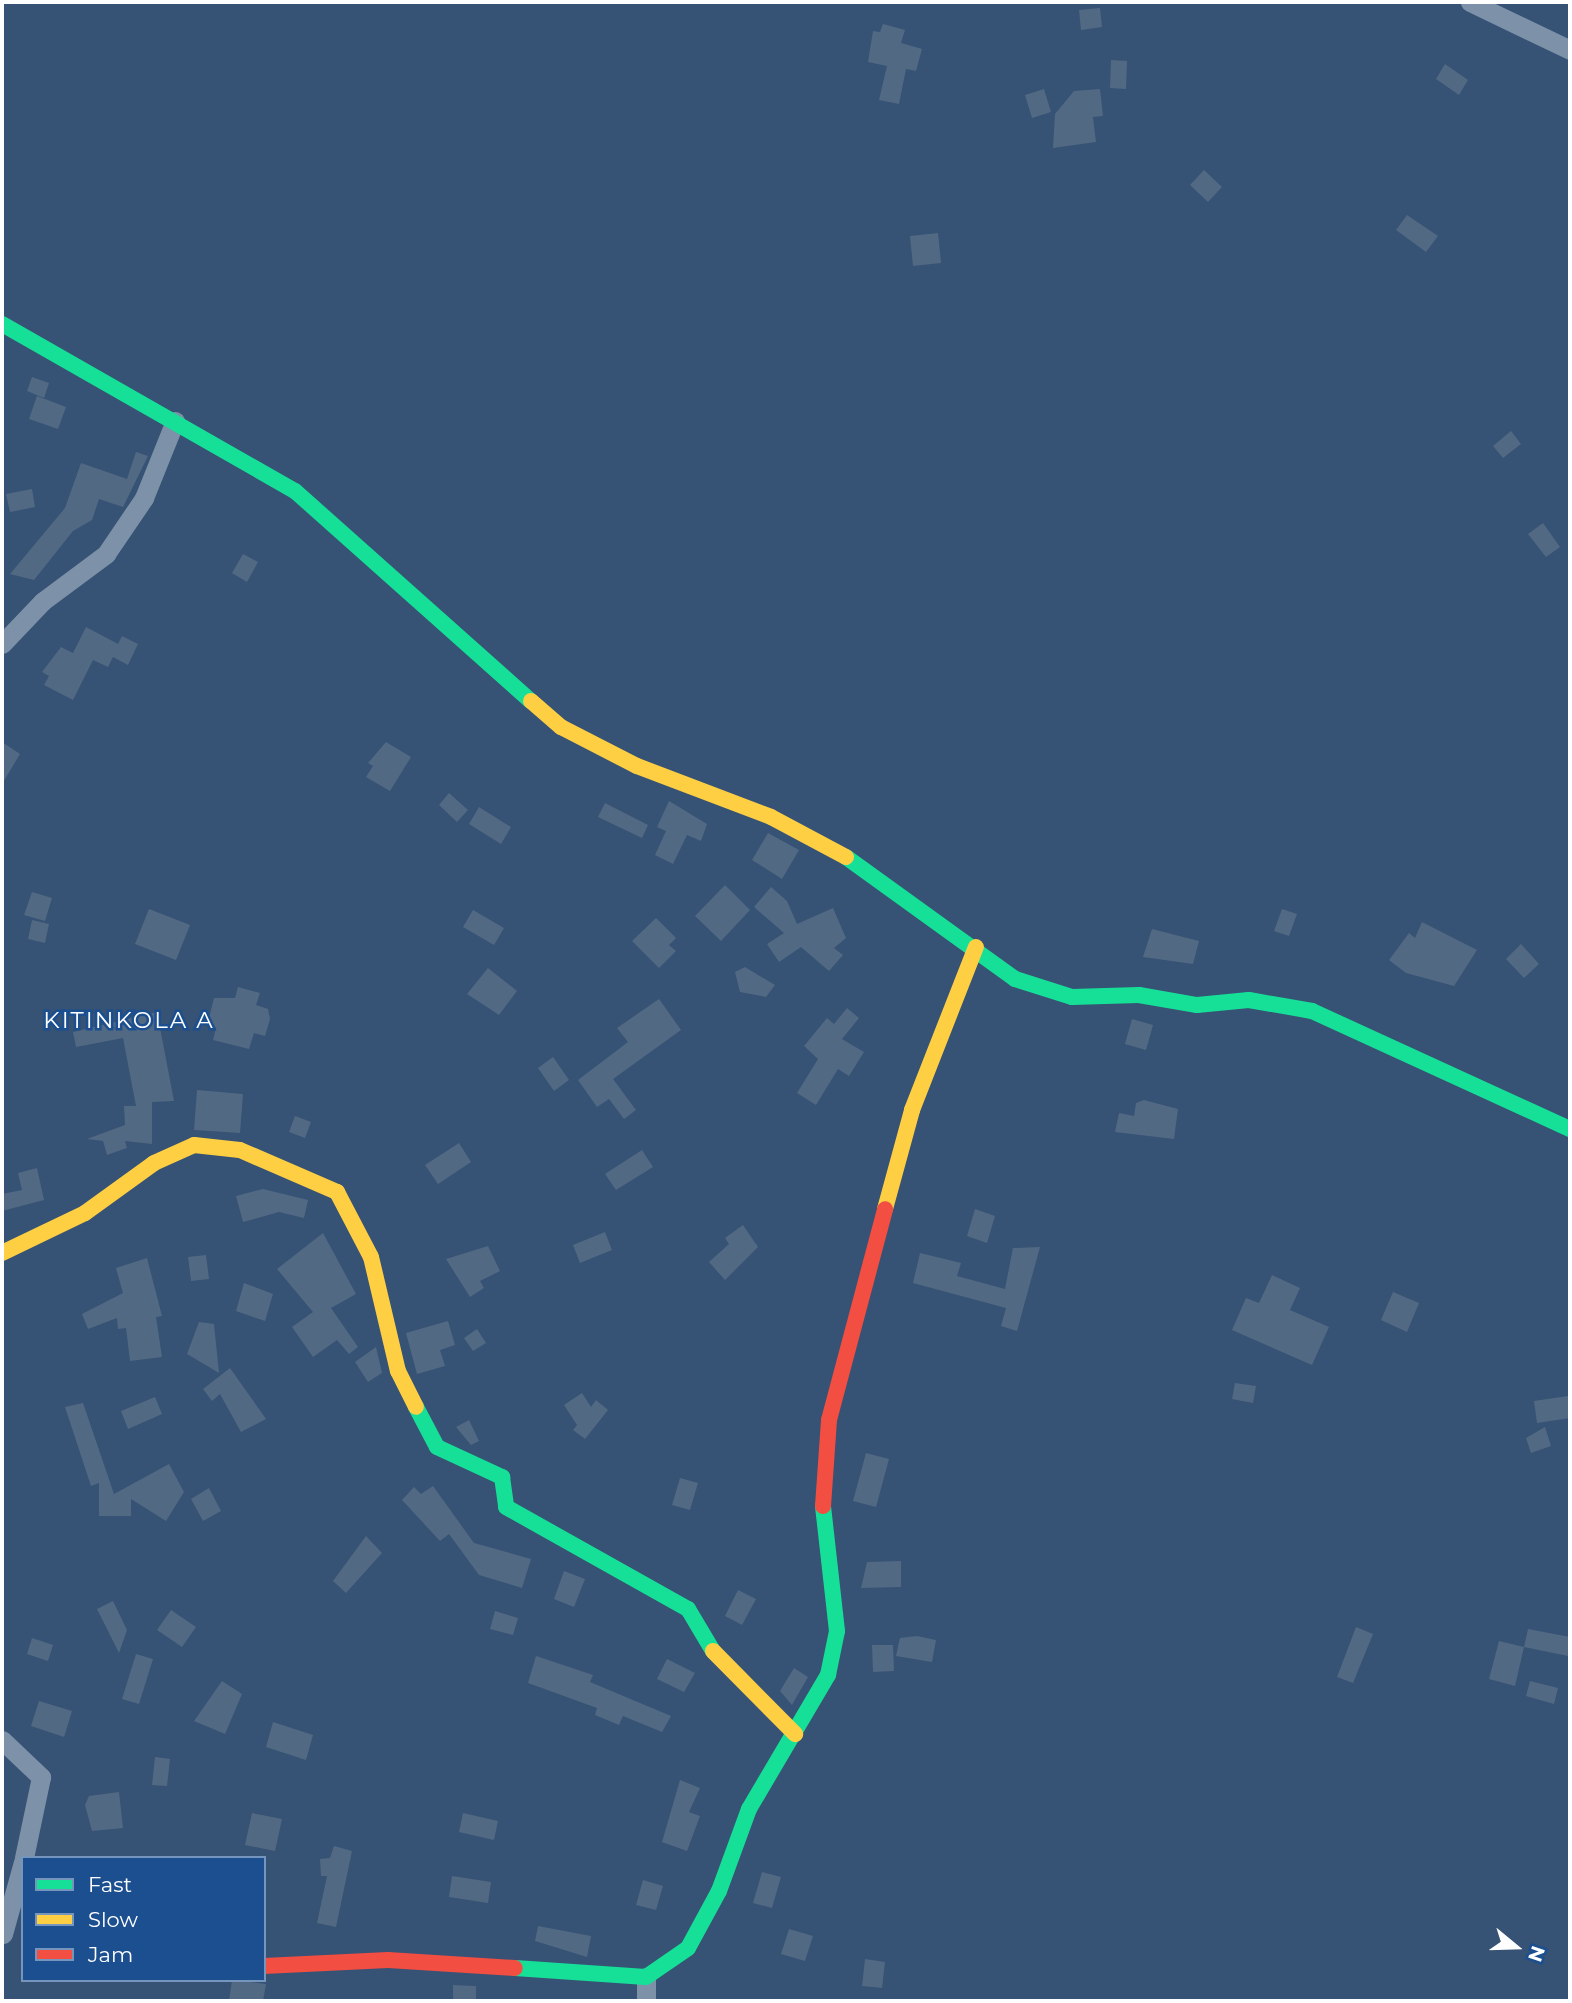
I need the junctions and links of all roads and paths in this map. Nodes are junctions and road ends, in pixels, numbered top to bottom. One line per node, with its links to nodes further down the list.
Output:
1 (1470, 2): 2 (street)
2 (1570, 50)
3 (2, 324): 4 (street)
4 (175, 421): 5 (street); 6 (street)
5 (2, 644)
6 (976, 947): 7 (street); 9 (street)
7 (1570, 1129)
8 (2, 1252): 9 (street)
9 (795, 1734): 16 (street)
10 (2, 1740): 11 (street)
11 (25, 1856)
12 (21, 1870): 13 (street)
13 (2, 1934): 14 (street)
14 (21, 1939)
15 (266, 1966): 16 (street)
16 (646, 1977): 17 (street)
17 (646, 2001)

